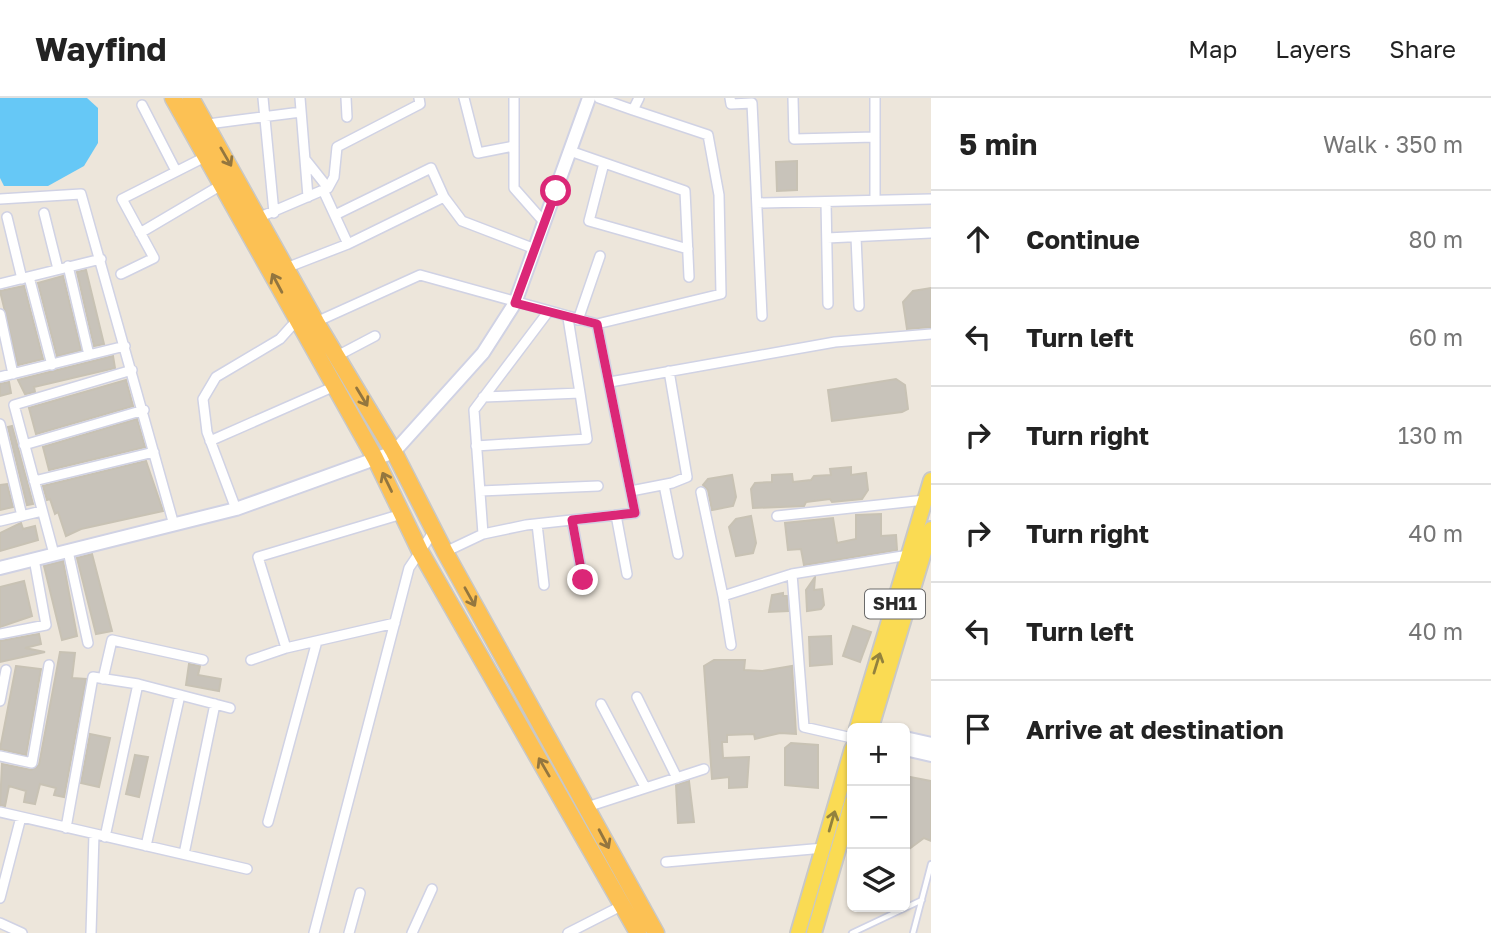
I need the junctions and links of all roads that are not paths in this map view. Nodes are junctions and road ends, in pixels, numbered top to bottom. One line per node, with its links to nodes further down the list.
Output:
1 (173, 98): 24 (highway)
2 (191, 98): 20 (highway)
3 (263, 98): 19 (street)
4 (300, 98): 17 (street)
5 (346, 98): 18 (street)
6 (419, 98): 29 (street)
7 (464, 98): 22 (street)
8 (514, 98): 22 (street)
9 (589, 98): 23 (street)
10 (599, 98): 16 (street)
11 (639, 98): 16 (street)
12 (730, 98): 36 (street)
13 (793, 98): 21 (street)
14 (874, 98): 21 (street)
15 (142, 105): 27 (street)
16 (633, 110): 67 (street)
17 (301, 113): 19 (street); 25 (street)
18 (347, 117)
19 (262, 118): 20 (street); 38 (street)
20 (208, 124): 38 (highway, one-way to 38)
21 (875, 137): 34 (street)
22 (514, 146): 41 (street)
23 (570, 151): 26 (street); 41 (street)
24 (207, 156): 27 (street); 28 (highway)
25 (304, 157): 29 (street); 30 (street)
26 (604, 163): 48 (street); 48 (street)
27 (176, 172): 42 (street)
28 (224, 184): 42 (street); 64 (highway, one-way to 28)
29 (325, 189): 30 (street); 39 (street)
30 (308, 197): 38 (street)
31 (444, 197): 39 (street); 46 (street); 47 (street)
32 (0, 199): 50 (street)
33 (931, 199): 34 (street)
34 (875, 200): 35 (street)
35 (826, 202): 36 (street); 45 (street)
36 (757, 203): 62 (street)
37 (44, 213): 51 (street)
38 (267, 215): 52 (highway)
39 (335, 215): 46 (street)
40 (7, 217): 55 (street)
41 (544, 222): 47 (street)
42 (140, 233): 53 (street)
43 (931, 233): 44 (street)
44 (856, 237): 45 (street); 59 (street)
45 (827, 238): 58 (street)
46 (348, 244): 52 (street)
47 (535, 249): 57 (street)
48 (688, 249): 54 (street)
49 (600, 256): 65 (street)
50 (101, 259): 51 (street); 70 (street)
51 (63, 268): 55 (street); 71 (street)
52 (286, 268): 66 (highway)
53 (121, 274)
54 (689, 277)
55 (25, 278): 56 (street); 73 (street)
56 (0, 284)
57 (515, 303): 60 (street); 66 (street); 88 (street)
58 (828, 304)
59 (859, 306)
60 (548, 312): 63 (street); 81 (street)
61 (0, 314): 76 (street)
62 (762, 316)
63 (568, 318): 65 (street); 80 (street)
64 (297, 320): 79 (highway); 84 (street)
65 (578, 320): 67 (street)
66 (316, 322): 72 (highway)
67 (597, 324): 78 (street)
68 (931, 334): 75 (street)
69 (375, 336): 72 (street)
70 (125, 346): 71 (street); 74 (street)
71 (89, 355): 73 (street)
72 (337, 356): 88 (highway, one-way to 88)
73 (52, 365): 76 (street)
74 (132, 370): 82 (street); 85 (street)
75 (669, 371): 78 (street); 92 (street)
76 (13, 374): 77 (street)
77 (0, 377)
78 (610, 382): 95 (street)
79 (335, 386): 84 (street); 89 (highway)
80 (580, 393): 81 (street); 86 (street)
81 (484, 397): 86 (street)
82 (144, 410): 85 (street); 87 (street)
83 (0, 424): 102 (street)
84 (210, 441): 98 (street)
85 (24, 445): 91 (street)
86 (476, 446): 94 (street)
87 (154, 452): 91 (street); 107 (street)
88 (394, 452): 89 (street); 109 (highway)
89 (375, 458): 98 (street); 100 (highway, one-way to 89)
90 (931, 480): 97 (main road, SH11)
91 (34, 481): 99 (street)
92 (664, 485): 95 (street); 115 (street)
93 (598, 486): 94 (street)
94 (480, 491): 110 (street)
95 (631, 491): 101 (street)
96 (701, 492): 123 (street)
97 (925, 500): 103 (street); 116 (main road, SH11)
98 (236, 509): 107 (street)
99 (42, 511): 102 (street); 114 (street)
100 (402, 514): 112 (highway); 129 (street)
101 (616, 515): 104 (street); 119 (street)
102 (22, 516): 105 (street)
103 (777, 516)
104 (572, 520): 106 (street); 121 (street)
105 (0, 521)
106 (537, 524): 110 (street); 122 (street)
107 (174, 525): 111 (street)
108 (931, 529): 143 (main road, SH11)
109 (434, 531): 112 (street); 113 (highway)
110 (483, 534): 113 (street)
111 (68, 551): 114 (street); 127 (street)
112 (420, 551): 124 (street); 172 (highway, one-way to 112)
113 (445, 552): 154 (highway, one-way to 154)
114 (54, 554): 117 (street)
115 (678, 554)
116 (909, 555): 120 (street); 142 (main road, SH11, one-way to 116)
117 (34, 559): 118 (street); 125 (street)
118 (0, 568)
119 (627, 574)
120 (792, 574): 123 (street); 144 (street)
121 (583, 580)
122 (544, 584)
123 (723, 596): 128 (street)
124 (395, 623): 126 (street); 176 (street)
125 (0, 634)
126 (317, 641): 129 (street); 158 (street)
127 (88, 643)
128 (731, 645)
129 (286, 648): 131 (street)
130 (203, 660): 134 (street)
131 (251, 660)
132 (49, 665): 149 (street)
133 (6, 670): 138 (street)
134 (103, 679): 135 (street); 159 (street)
135 (138, 684): 136 (street); 161 (street)
136 (180, 695): 139 (street); 162 (street)
137 (637, 697): 152 (street)
138 (0, 701)
139 (215, 704): 141 (street); 164 (street)
140 (601, 704): 153 (street)
141 (230, 708)
142 (860, 723)
143 (871, 723)
144 (847, 736)
145 (910, 739): 146 (street)
146 (931, 744)
147 (910, 750): 148 (street)
148 (931, 755)
149 (0, 756)
150 (847, 767): 163 (main road, one-way to 150)
151 (704, 769): 152 (street)
152 (677, 778): 153 (street)
153 (645, 788): 154 (street)
154 (587, 807): 181 (highway, one-way to 181)
155 (0, 812): 156 (street)
156 (20, 817): 159 (street); 170 (street)
157 (847, 820): 183 (main road)
158 (268, 822)
159 (66, 828): 160 (street)
160 (94, 834): 161 (street); 175 (street)
161 (105, 837): 162 (street)
162 (146, 846): 164 (street)
163 (824, 848): 165 (street); 182 (main road)
164 (184, 855): 167 (street)
165 (666, 862)
166 (931, 864): 171 (lane)
167 (247, 869)
168 (432, 889): 178 (street)
169 (360, 893): 177 (street)
170 (0, 898)
171 (922, 901): 184 (lane); 185 (lane)
172 (623, 905): 179 (street); 180 (highway)
173 (0, 923): 174 (street)
174 (22, 933)
175 (91, 933)
176 (314, 933)
177 (349, 933)
178 (412, 933)
179 (568, 933)
180 (638, 933)
181 (656, 933)
182 (798, 933)
183 (814, 933)
184 (852, 933)
185 (913, 933)

